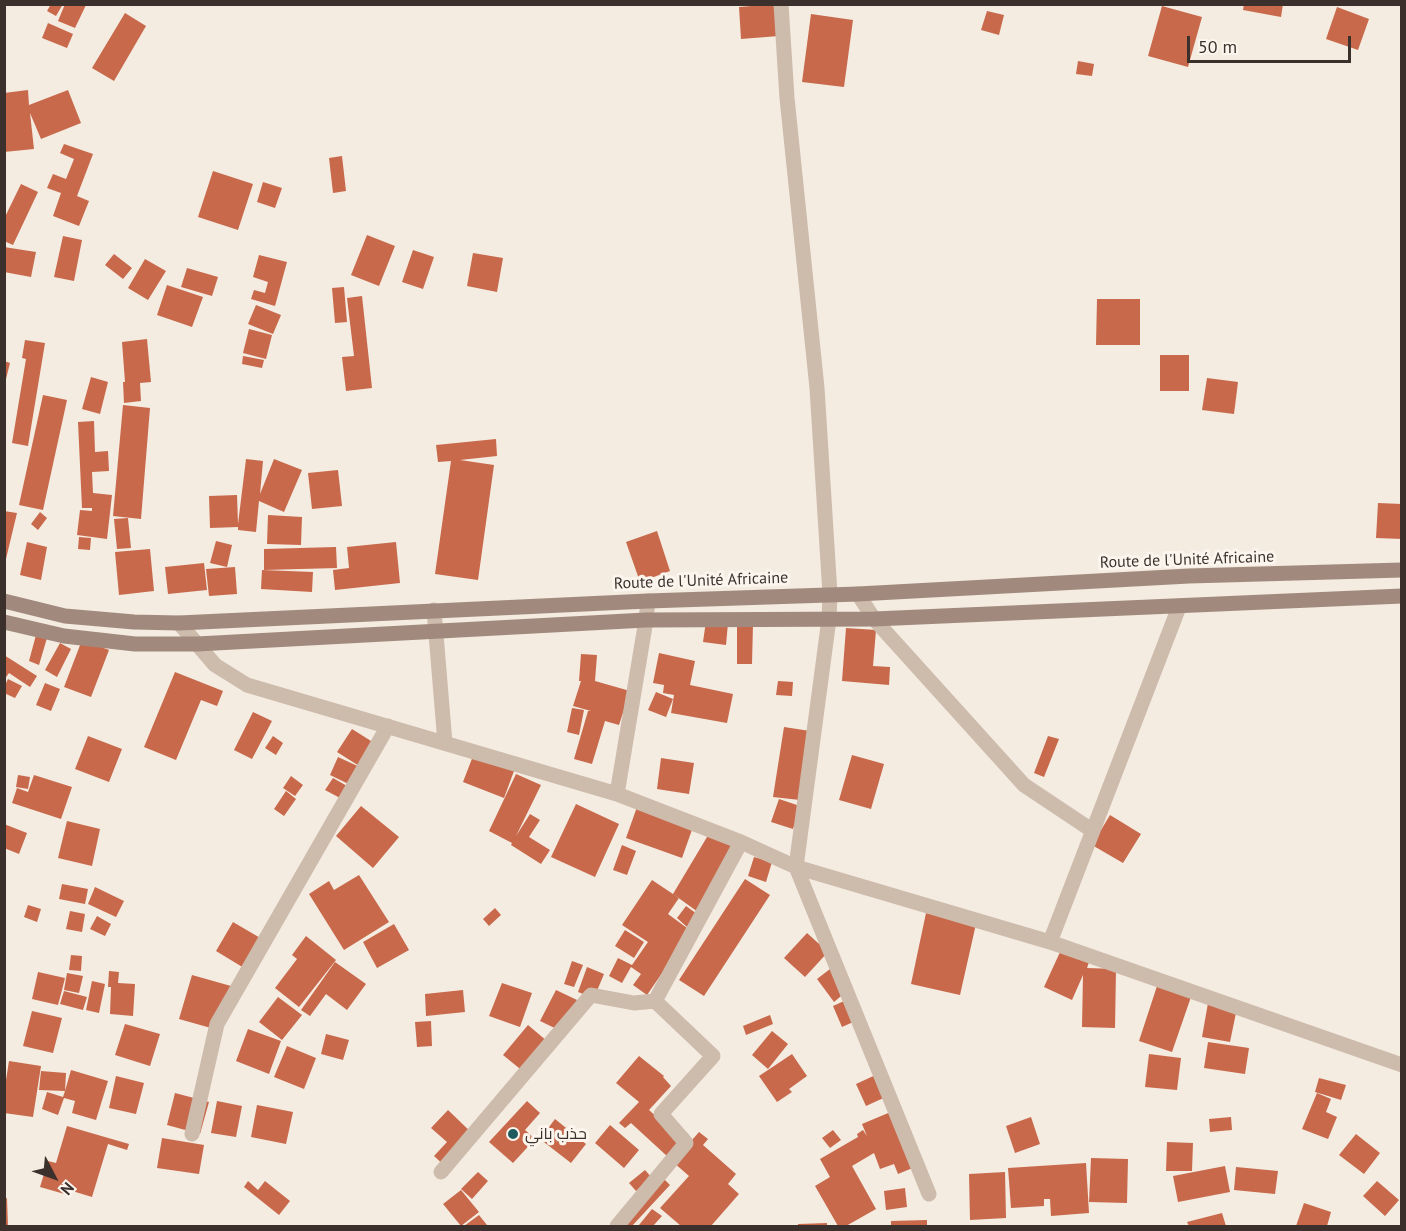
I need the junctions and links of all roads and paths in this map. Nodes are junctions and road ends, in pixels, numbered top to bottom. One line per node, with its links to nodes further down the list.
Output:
1 (781, 4): 3 (street)
2 (1401, 570): 4 (main road, Route de l'Unité Africaine)
3 (830, 594): 4 (main road, Route de l'Unité Africaine); 7 (main road, Route de l'Unité Africaine); 10 (street)
4 (858, 594): 11 (street)
5 (1401, 596): 8 (main road)
6 (4, 600): 14 (main road, Route de l'Unité Africaine)
7 (648, 601): 9 (main road, Route de l'Unité Africaine); 12 (street)
8 (1179, 607): 11 (main road); 22 (street)
9 (434, 610): 15 (main road, Route de l'Unité Africaine); 16 (street)
10 (829, 619): 11 (main road); 12 (main road); 24 (street)
11 (874, 619): 22 (street)
12 (646, 620): 16 (main road); 21 (street)
13 (4, 622): 17 (main road)
14 (134, 622): 15 (main road, Route de l'Unité Africaine); 17 (main road)
15 (179, 623): 18 (street)
16 (436, 630): 18 (main road); 20 (street)
17 (135, 644): 18 (main road)
18 (197, 644): 19 (street)
19 (387, 726): 20 (street); 28 (street)
20 (446, 744): 21 (street)
21 (617, 794): 23 (street)
22 (1093, 831): 25 (street)
23 (741, 842): 24 (street); 26 (street)
24 (796, 867): 25 (street); 30 (street)
25 (1050, 942): 27 (street)
26 (655, 1000): 29 (street); 31 (street)
27 (1401, 1065)
28 (192, 1134)
29 (441, 1172)
30 (929, 1194)
31 (617, 1227)

